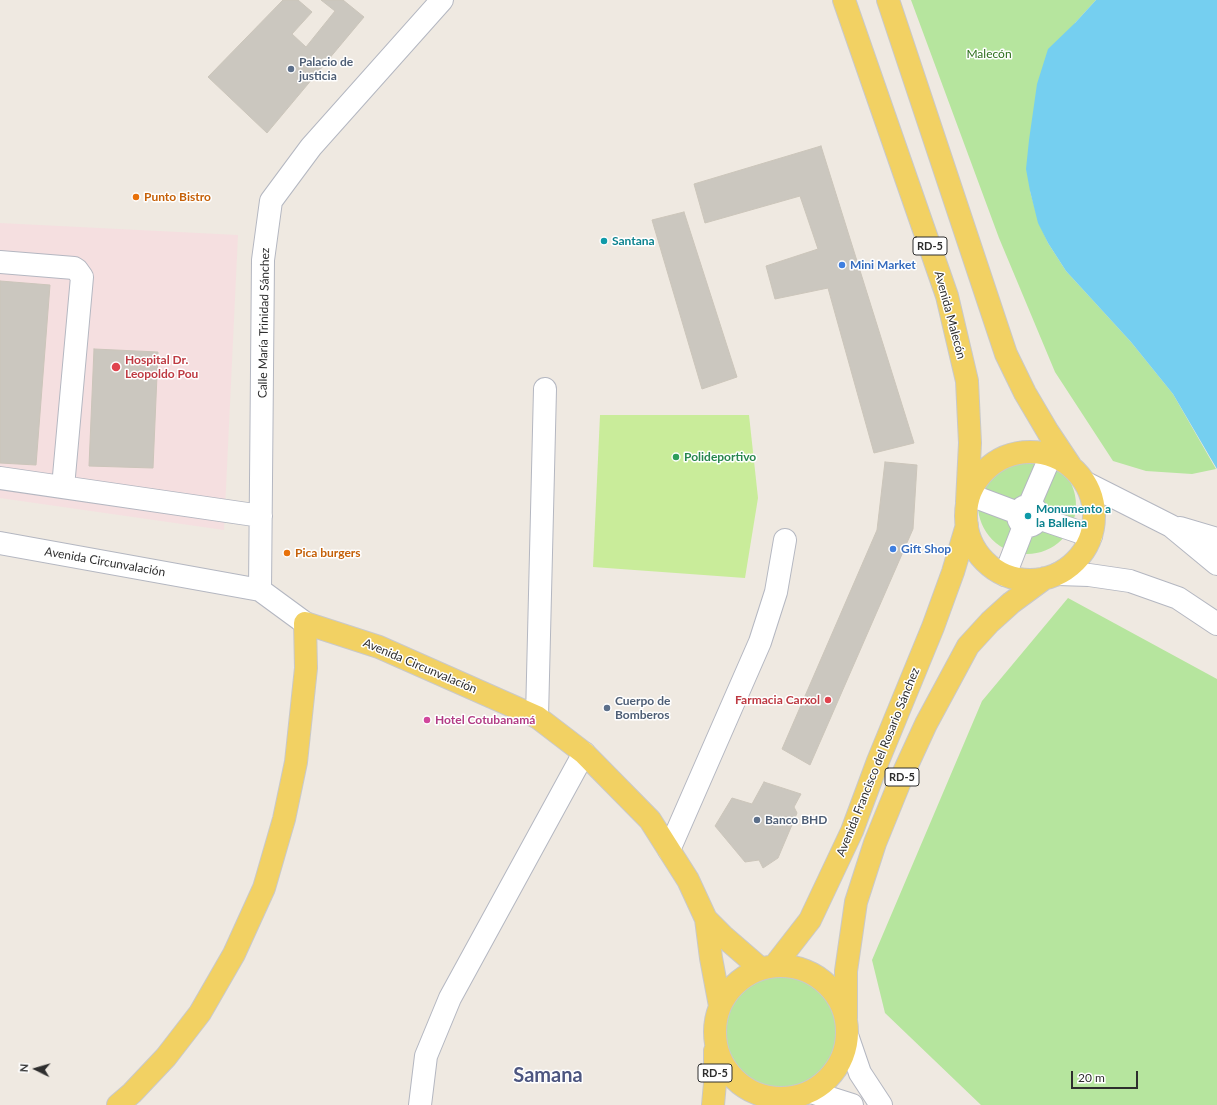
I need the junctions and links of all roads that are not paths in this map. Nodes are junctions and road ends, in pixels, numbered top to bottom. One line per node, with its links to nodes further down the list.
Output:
1 (442, 0): 12 (street, Calle María Trinidad Sánchez)
2 (844, 0): 11 (main road, Avenida Malecón / RD-5)
3 (888, 0): 7 (main road, RD-5)
4 (0, 262): 10 (street)
5 (545, 389): 26 (street)
6 (1051, 454): 7 (main road, RD-5); 11 (main road, RD-5); 13 (street)
7 (1070, 465): 9 (main road, RD-5)
8 (0, 478): 10 (street)
9 (1086, 483): 15 (street); 16 (main road, RD-5)
10 (63, 487): 12 (street)
11 (969, 498): 13 (street); 14 (main road, RD-5)
12 (261, 516): 23 (street, Calle María Trinidad Sánchez)
13 (1027, 516): 16 (street); 21 (street)
14 (967, 525): 21 (main road, RD-5); 30 (main road, Avenida Francisco del Rosario Sánchez / RD-5)
15 (1171, 526): 17 (street); 20 (street)
16 (1090, 536): 22 (main road, RD-5)
17 (1217, 539)
18 (785, 540): 28 (street)
19 (0, 543): 23 (street, Avenida Circunvalación)
20 (1217, 564)
21 (1005, 575): 22 (main road, RD-5)
22 (1052, 576): 25 (street); 32 (main road, RD-5)
23 (260, 590): 24 (street, Avenida Circunvalación)
24 (305, 623): 26 (main road, Avenida Circunvalación); 35 (main road)
25 (1217, 624)
26 (537, 717): 27 (main road, Avenida Circunvalación)
27 (584, 753): 28 (main road, Avenida Circunvalación); 36 (street)
28 (669, 850): 29 (main road, Avenida Circunvalación)
29 (706, 919): 30 (main road, Avenida Circunvalación); 31 (main road, Avenida Circunvalación)
30 (767, 967): 31 (main road, RD-5); 32 (main road)
31 (720, 1006): 33 (main road, RD-5)
32 (847, 1028): 34 (main road, RD-5); 39 (street)
33 (715, 1041): 34 (main road, RD-5); 37 (main road, RD-5)
34 (797, 1098): 38 (street)
35 (118, 1105)
36 (420, 1105)
37 (713, 1105)
38 (852, 1105)
39 (880, 1105)

